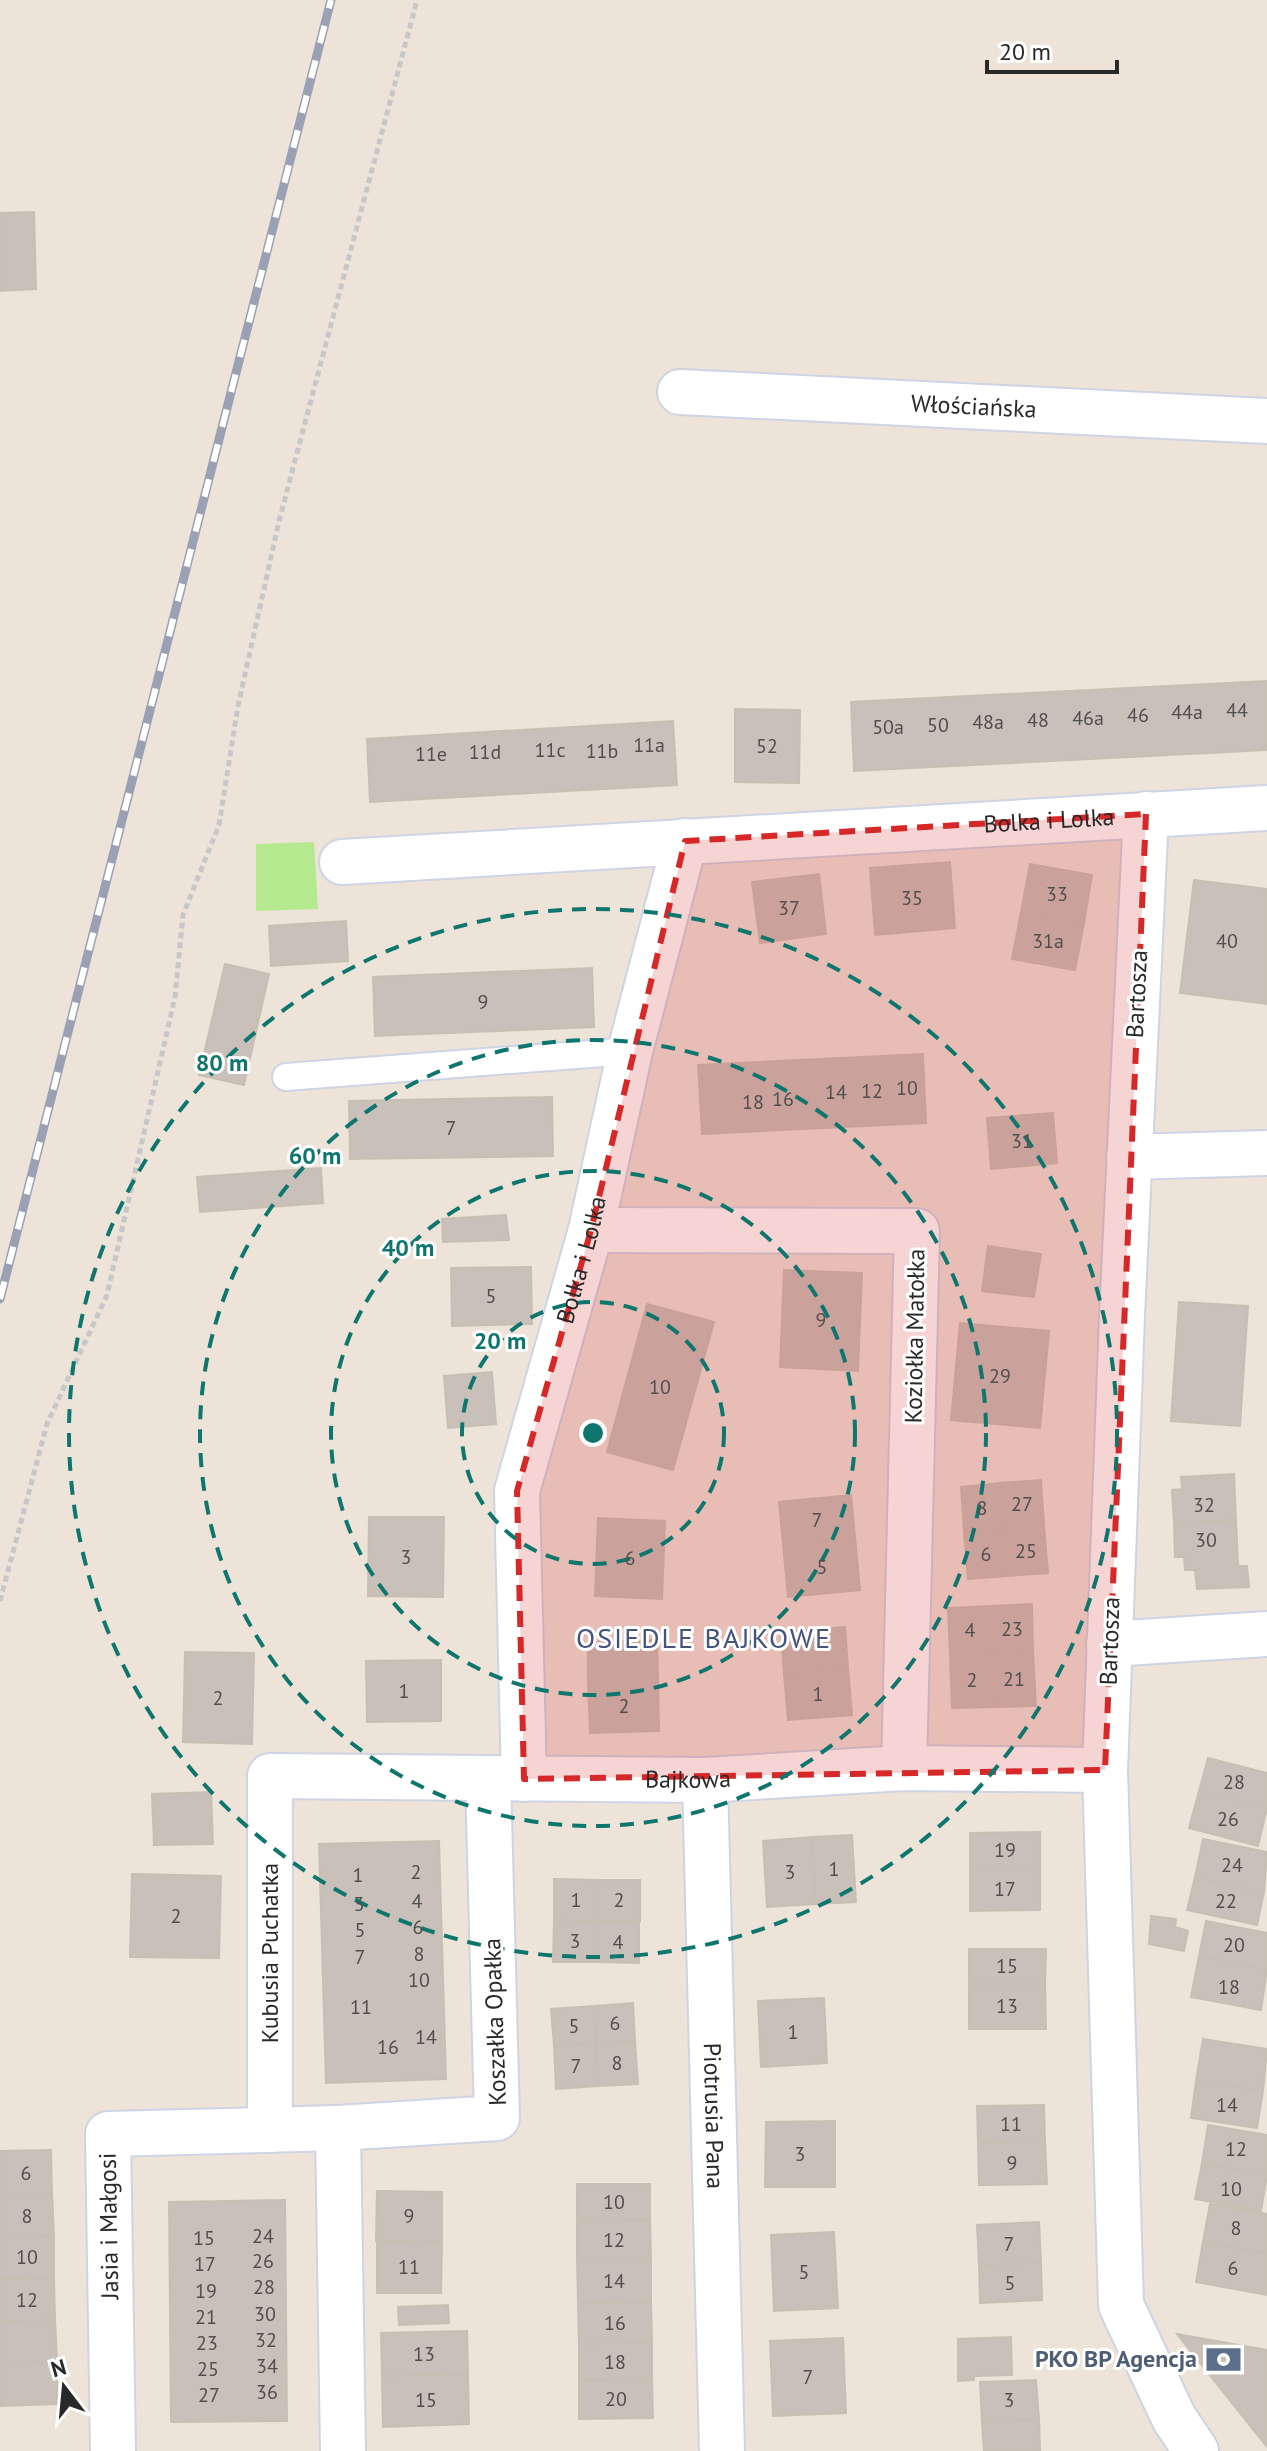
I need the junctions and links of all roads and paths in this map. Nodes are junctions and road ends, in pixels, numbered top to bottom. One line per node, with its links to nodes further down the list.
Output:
1 (417, 0): 13 (path)
2 (680, 392): 3 (street, Włościańska)
3 (1267, 421)
4 (1267, 808): 5 (street, Bolka i Lolka)
5 (1146, 814): 6 (street, Bolka i Lolka); 11 (street, Bartosza)
6 (685, 841): 7 (street, Bolka i Lolka); 8 (street, Bolka i Lolka)
7 (342, 862)
8 (630, 1051): 9 (lane); 12 (street, Bolka i Lolka)
9 (286, 1077)
10 (1267, 1153): 11 (street)
11 (1129, 1157): 15 (street, Bartosza)
12 (591, 1230): 16 (street, Koziołka Matołka); 19 (street, Bolka i Lolka)
13 (0, 1601)
14 (1267, 1634): 15 (street)
15 (1109, 1644): 17 (street, Bartosza)
16 (904, 1768): 17 (street, Bajkowa); 20 (street, Bajkowa)
17 (1105, 1770): 26 (street, Bartosza)
18 (270, 1776): 19 (street, Bajkowa); 22 (street, Kubusia Puchatka)
19 (506, 1778): 20 (street, Bajkowa); 21 (street, Koszałka Opałka)
20 (705, 1780): 25 (street, Piotrusia Pana)
21 (338, 2128): 22 (street, Jasia i Małgosi); 24 (street)
22 (270, 2130): 23 (street, Jasia i Małgosi)
23 (113, 2451)
24 (343, 2451)
25 (722, 2451)
26 (1196, 2451)

